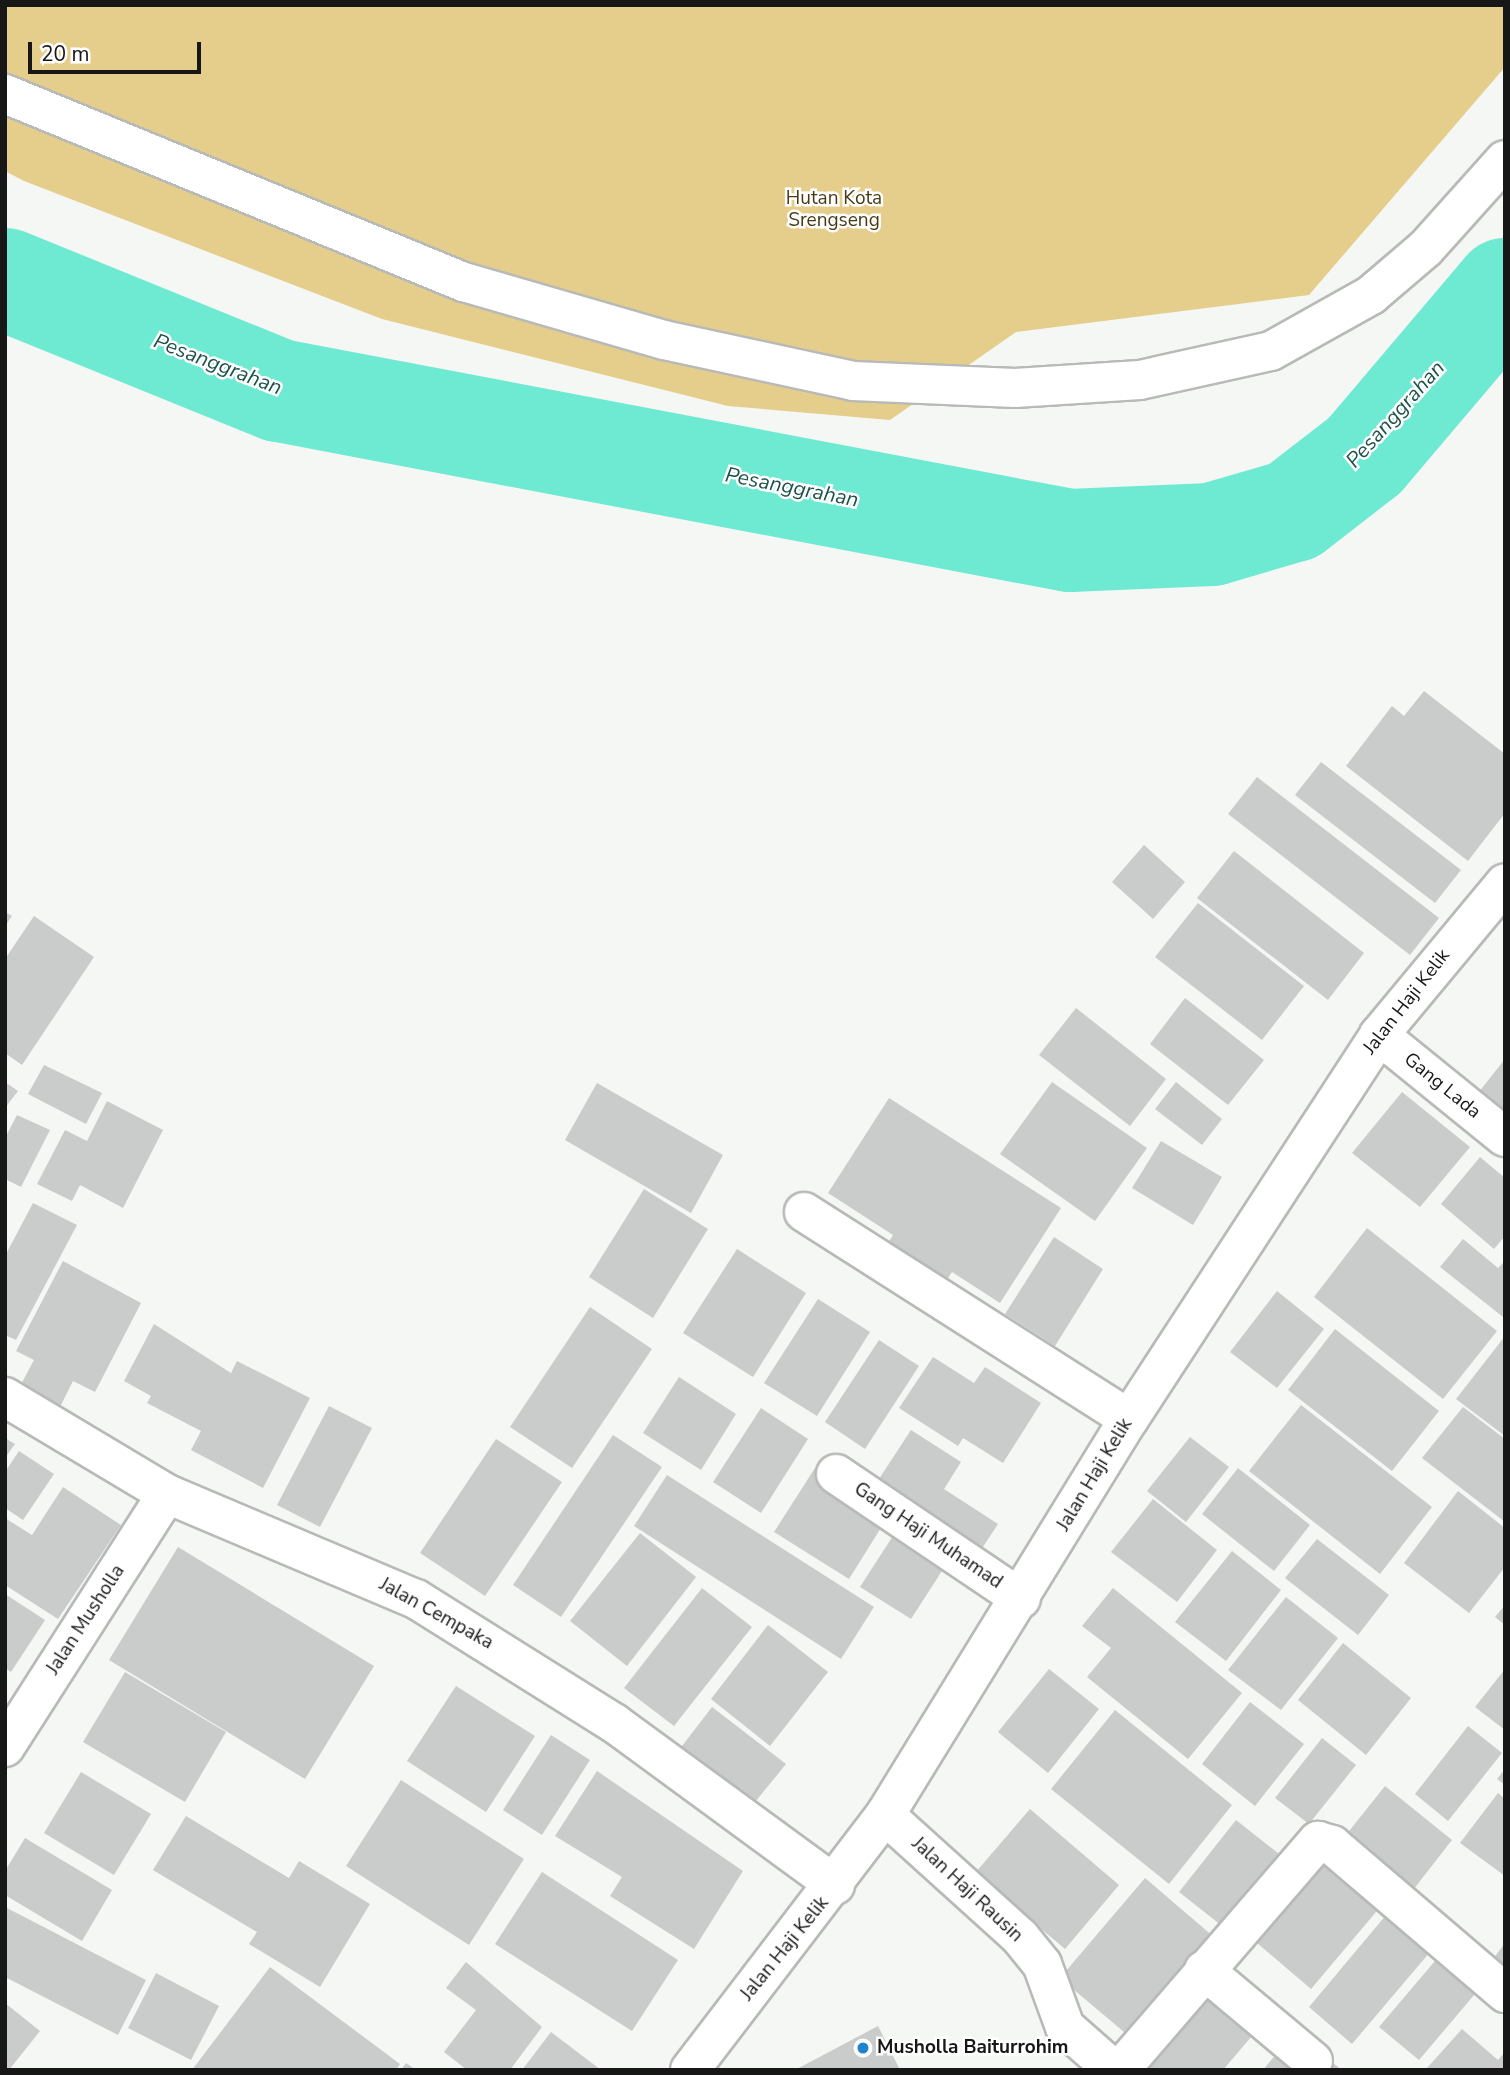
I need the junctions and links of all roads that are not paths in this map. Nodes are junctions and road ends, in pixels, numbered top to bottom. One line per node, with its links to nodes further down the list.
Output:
1 (5, 94): 2 (street)
2 (1505, 160)
3 (1505, 883): 4 (street, Jalan Haji Kelik)
4 (1379, 1035): 5 (street, Gang Lada); 8 (street, Jalan Haji Kelik)
5 (1505, 1137)
6 (804, 1212): 8 (street)
7 (5, 1396): 10 (street, Jalan Cempaka)
8 (1129, 1419): 11 (street, Jalan Haji Kelik)
9 (836, 1474): 11 (street, Gang Haji Muhamad)
10 (167, 1494): 12 (street, Jalan Musholla); 14 (street, Jalan Cempaka)
11 (1021, 1599): 13 (street, Jalan Haji Kelik)
12 (5, 1747)
13 (885, 1815): 14 (street, Jalan Haji Kelik); 19 (street, Jalan Haji Rausin)
14 (835, 1885): 18 (street, Jalan Haji Kelik)
15 (1204, 1970): 16 (street); 17 (street); 20 (street)
16 (1505, 1993)
17 (1313, 2061)
18 (690, 2070)
19 (1114, 2070)
20 (1120, 2070)

